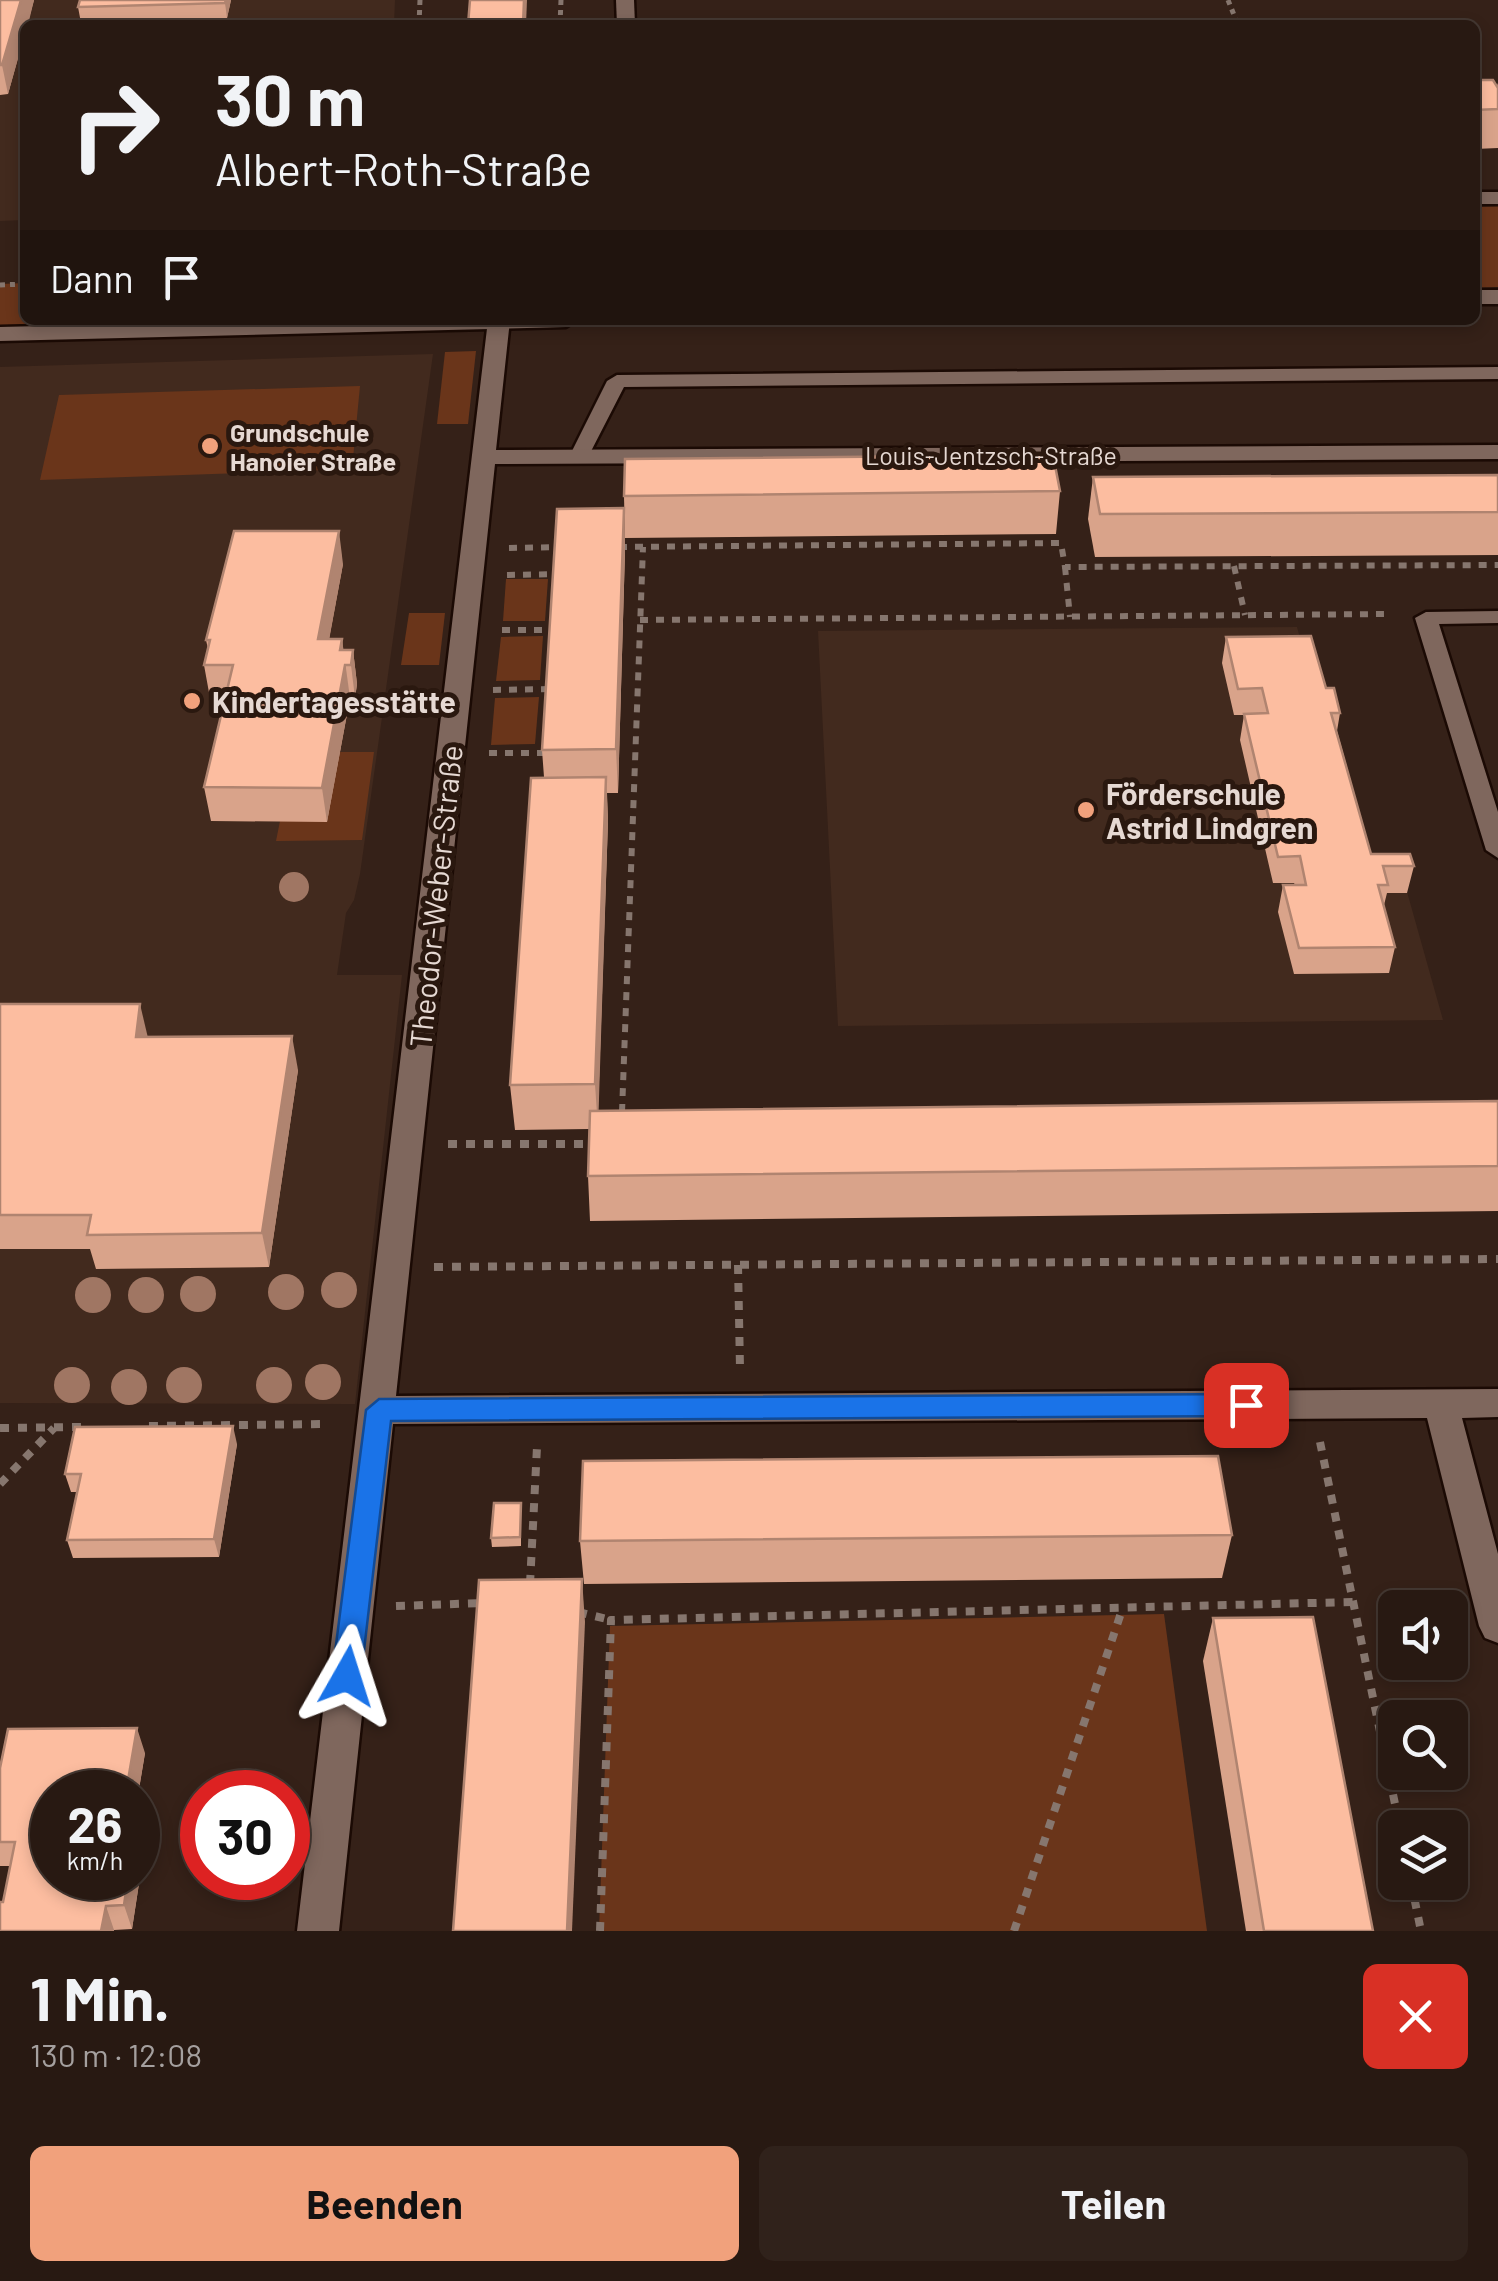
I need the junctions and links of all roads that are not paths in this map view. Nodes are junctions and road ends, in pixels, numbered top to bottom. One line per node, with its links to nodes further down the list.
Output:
1 (345, 325): 3 (street)
2 (499, 325): 6 (street, Theodor-Weber-Straße)
3 (0, 334)
4 (1498, 373): 7 (lane)
5 (1498, 452): 7 (street, Louis-Jentzsch-Straße)
6 (484, 456): 7 (street, Louis-Jentzsch-Straße); 12 (street, Theodor-Weber-Straße)
7 (579, 457)
8 (1498, 617): 9 (lane)
9 (1498, 850)
10 (1498, 1403): 11 (street)
11 (1441, 1404): 12 (street); 13 (street)
12 (379, 1410): 14 (street, Theodor-Weber-Straße)
13 (1498, 1626)
14 (318, 1931)

